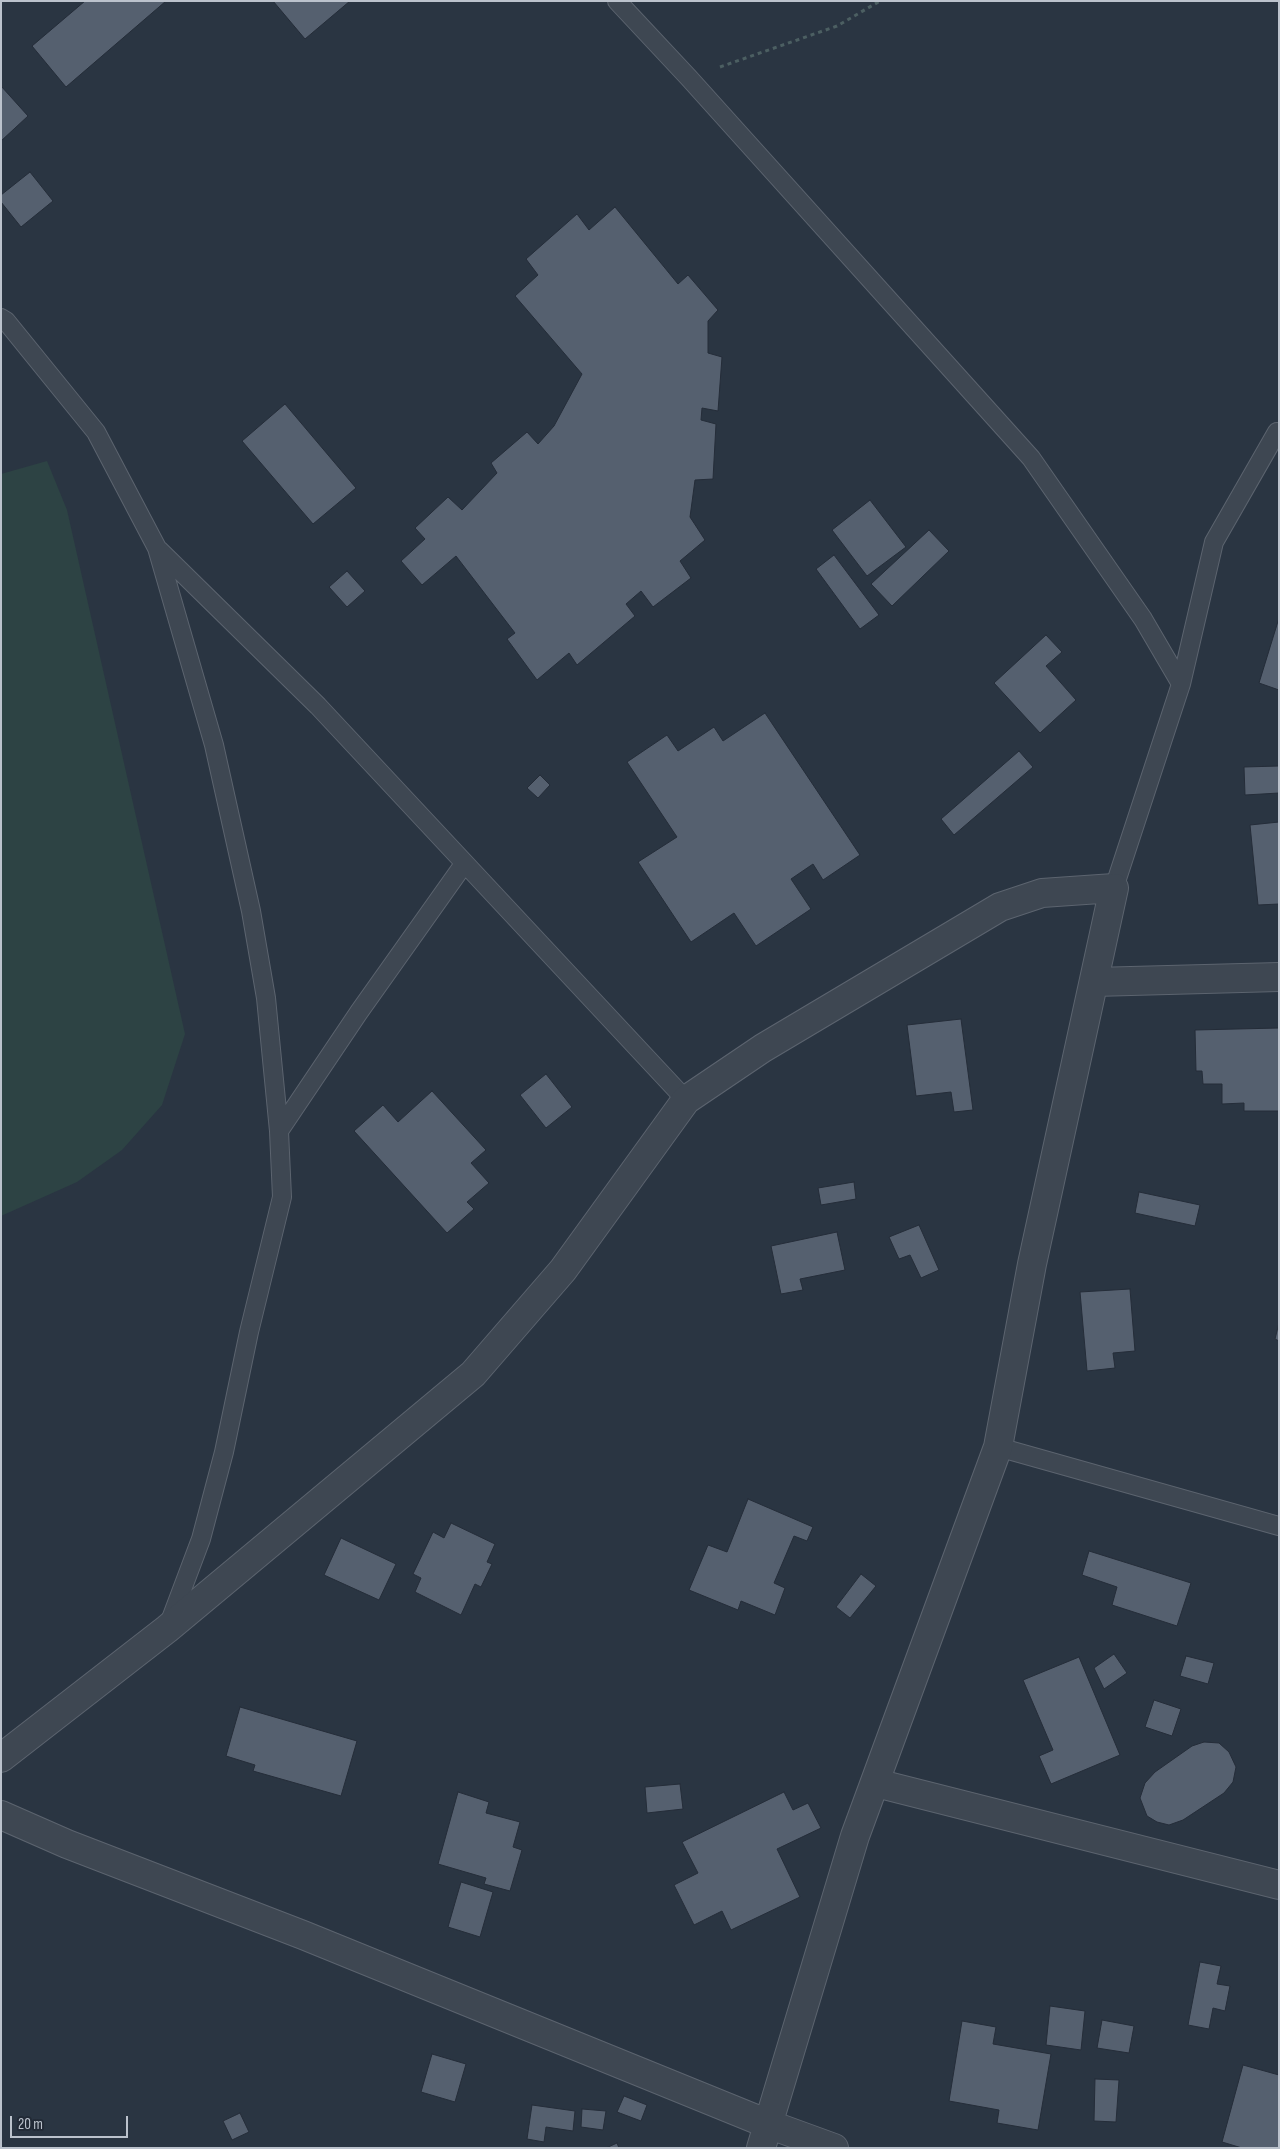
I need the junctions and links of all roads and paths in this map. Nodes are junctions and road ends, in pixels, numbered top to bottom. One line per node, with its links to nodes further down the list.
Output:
1 (617, 1): 3 (lane)
2 (880, 1): 3 (path)
3 (689, 78): 7 (lane)
4 (1, 318): 6 (lane)
5 (1277, 432): 7 (lane)
6 (158, 548): 8 (lane); 13 (lane)
7 (1181, 684): 9 (lane)
8 (464, 864): 12 (lane); 13 (lane)
9 (1114, 888): 11 (street); 12 (street)
10 (1279, 977): 11 (street)
11 (1094, 982): 14 (street)
12 (686, 1100): 16 (street)
13 (279, 1131): 16 (lane)
14 (998, 1446): 15 (lane); 18 (street)
15 (1279, 1526)
16 (167, 1629): 17 (street)
17 (1, 1758)
18 (876, 1783): 20 (street); 21 (street)
19 (1, 1815): 21 (street)
20 (1278, 1884)
21 (764, 2136): 22 (street)
22 (834, 2148)

